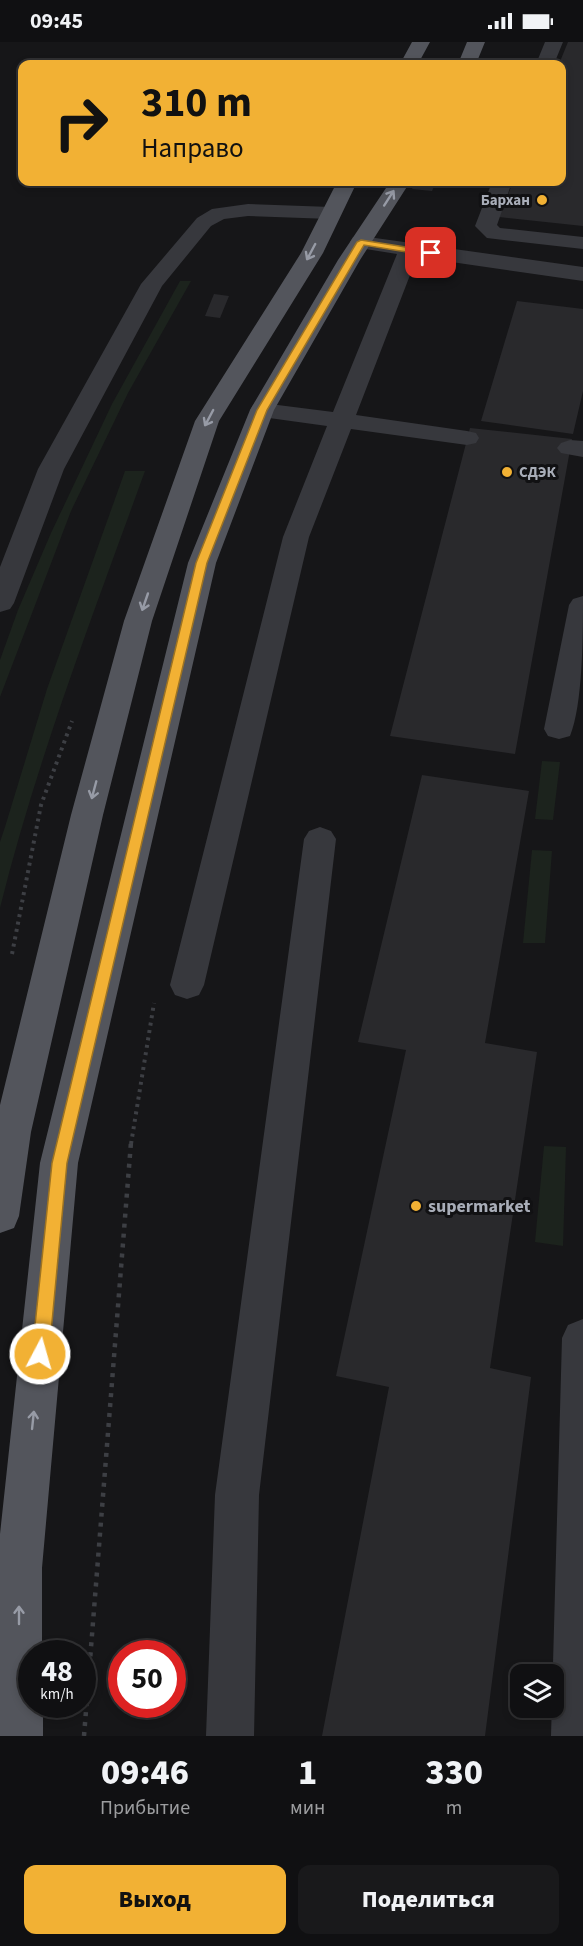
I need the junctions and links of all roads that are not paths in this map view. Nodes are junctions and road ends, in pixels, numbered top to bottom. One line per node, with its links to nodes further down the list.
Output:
1 (421, 42): 4 (main road)
2 (476, 42): 5 (main road)
3 (554, 42): 6 (street)
4 (411, 60)
5 (469, 60)
6 (547, 60)
7 (345, 186): 10 (main road)
8 (397, 186): 11 (main road, one-way to 8)
9 (501, 186): 12 (street)
10 (331, 213): 18 (street); 23 (main road, one-way to 23)
11 (361, 242): 13 (street); 15 (main road)
12 (583, 243)
13 (409, 250): 14 (street); 16 (street)
14 (583, 274)
15 (262, 410): 16 (street); 25 (main road, one-way to 15)
16 (341, 420): 17 (street); 22 (street)
17 (467, 438)
18 (0, 603)
19 (582, 614): 20 (street)
20 (559, 729)
21 (320, 839): 26 (street)
22 (187, 985)
23 (0, 1216)
24 (583, 1338): 27 (street)
25 (19, 1736)
26 (230, 1736)
27 (575, 1736)

